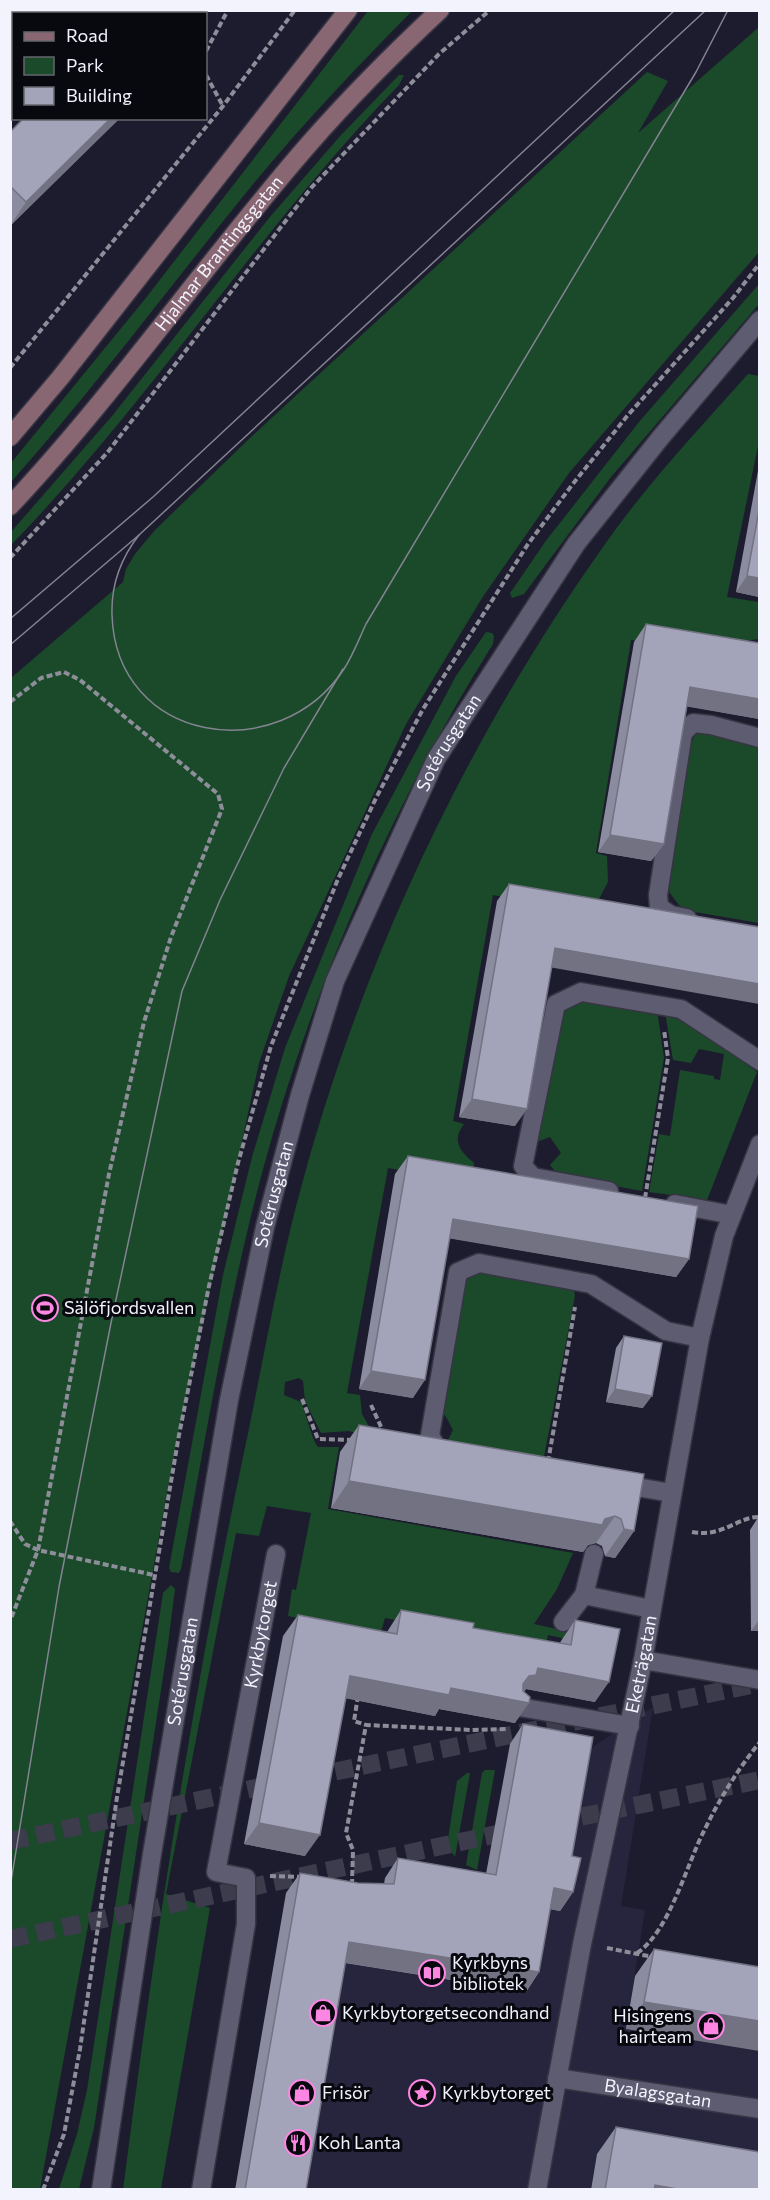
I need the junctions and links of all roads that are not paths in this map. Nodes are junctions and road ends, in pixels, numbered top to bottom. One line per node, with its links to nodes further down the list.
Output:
1 (348, 10): 4 (main road)
2 (440, 10): 5 (main road, Hjalmar Brantingsgatan)
3 (759, 320): 28 (street, Sotérusgatan)
4 (10, 437)
5 (10, 506)
6 (759, 738): 7 (street)
7 (704, 921)
8 (759, 1061): 10 (street)
9 (759, 1144): 12 (street, Eketrägatan)
10 (622, 1194)
11 (645, 1198): 12 (street)
12 (732, 1215): 13 (street, Eketrägatan)
13 (700, 1338): 14 (street); 16 (street, Eketrägatan)
14 (460, 1457)
15 (602, 1481): 16 (street)
16 (671, 1493): 20 (street, Eketrägatan)
17 (276, 1554): 29 (street, Kyrkbytorget)
18 (594, 1554): 19 (street)
19 (584, 1595): 20 (street); 21 (street)
20 (651, 1609): 22 (street, Eketrägatan)
21 (563, 1622)
22 (643, 1660): 23 (street); 25 (street, Eketrägatan)
23 (759, 1680)
24 (519, 1707): 25 (street)
25 (630, 1726): 26 (street, Eketrägatan)
26 (557, 2078): 27 (street, Byalagsgatan); 30 (street, Eketrägatan)
27 (759, 2109)
28 (101, 2190)
29 (201, 2190)
30 (537, 2190)

